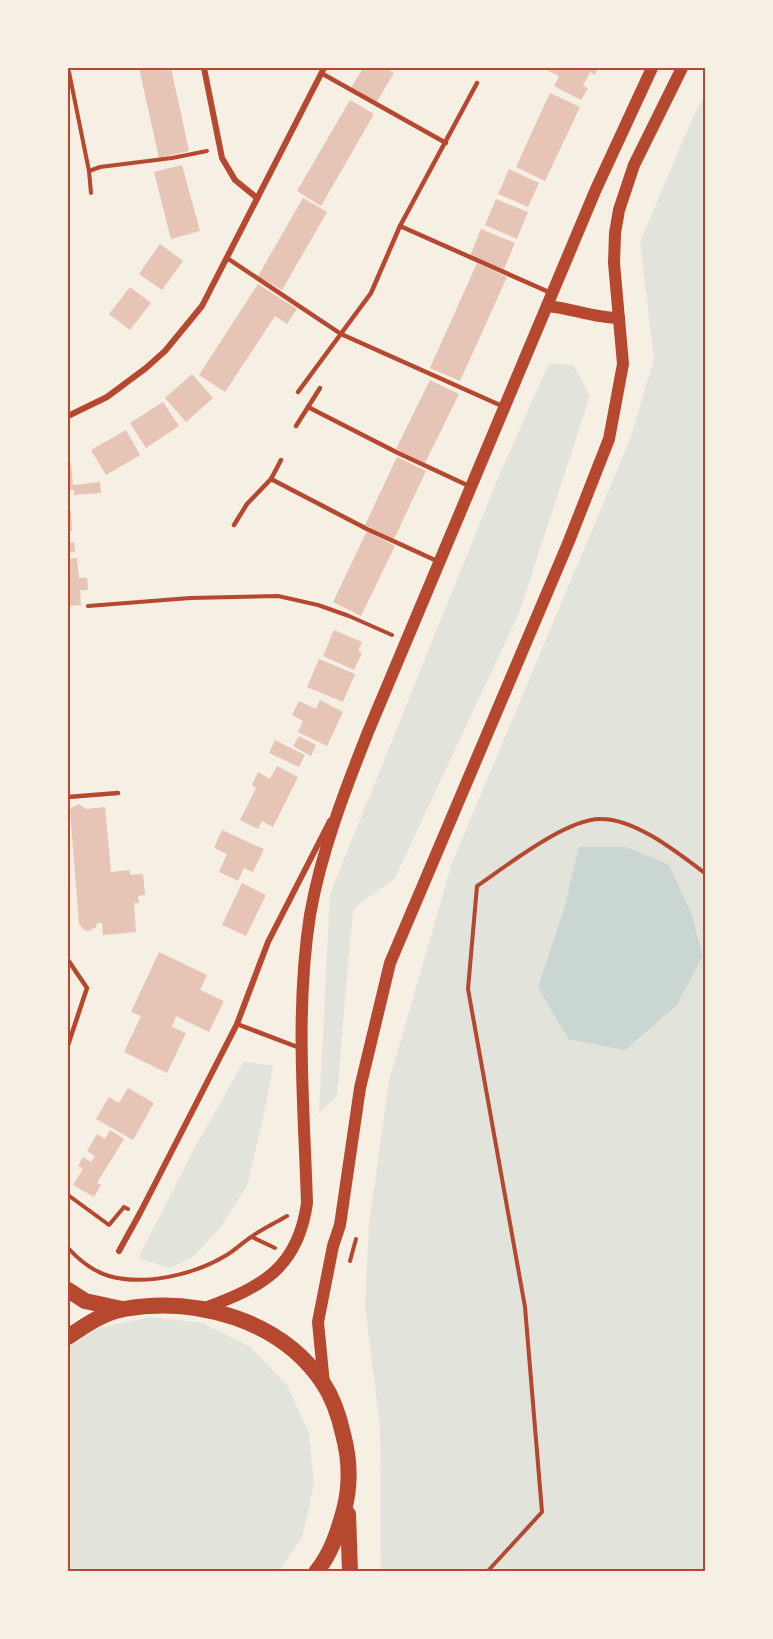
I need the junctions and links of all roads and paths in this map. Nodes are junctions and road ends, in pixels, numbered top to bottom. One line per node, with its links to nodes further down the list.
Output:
1 (204, 68): 8 (street)
2 (652, 68): 14 (main road)
3 (682, 68): 16 (main road)
4 (322, 70): 7 (lane); 11 (street)
5 (69, 72): 9 (path)
6 (477, 83): 7 (lane)
7 (446, 143): 12 (lane)
8 (221, 148): 9 (path); 11 (street)
9 (89, 171): 10 (path)
10 (91, 193)
11 (257, 198): 13 (street)
12 (400, 226): 14 (lane); 17 (lane)
13 (227, 258): 17 (lane); 22 (street)
14 (552, 293): 15 (main road)
15 (547, 306): 16 (main road); 21 (main road)
16 (619, 318): 48 (main road)
17 (341, 334): 19 (lane); 21 (lane)
18 (320, 388): 20 (lane)
19 (298, 392)
20 (308, 407): 23 (lane); 26 (lane)
21 (505, 407): 26 (main road)
22 (68, 416)
23 (296, 426)
24 (281, 460): 25 (lane)
25 (271, 479): 27 (lane); 28 (lane)
26 (471, 487): 28 (main road)
27 (234, 525)
28 (440, 562): 30 (main road)
29 (88, 606): 30 (path)
30 (406, 641): 31 (main road)
31 (346, 789): 36 (street); 38 (main road)
32 (118, 793): 33 (lane)
33 (68, 797)
34 (705, 874): 52 (path)
35 (68, 960): 37 (lane)
36 (237, 1024): 38 (lane); 41 (street)
37 (68, 1045)
38 (300, 1048): 40 (main road)
39 (68, 1195): 41 (path)
40 (307, 1203): 42 (path); 45 (main road)
41 (140, 1213): 43 (street)
42 (68, 1248)
43 (119, 1251)
44 (68, 1290): 46 (highway)
45 (205, 1308): 46 (highway); 48 (highway)
46 (122, 1309): 47 (highway)
47 (68, 1337)
48 (324, 1384): 49 (highway)
49 (347, 1498): 50 (highway); 51 (highway)
50 (316, 1572)
51 (350, 1572)
52 (487, 1572)

